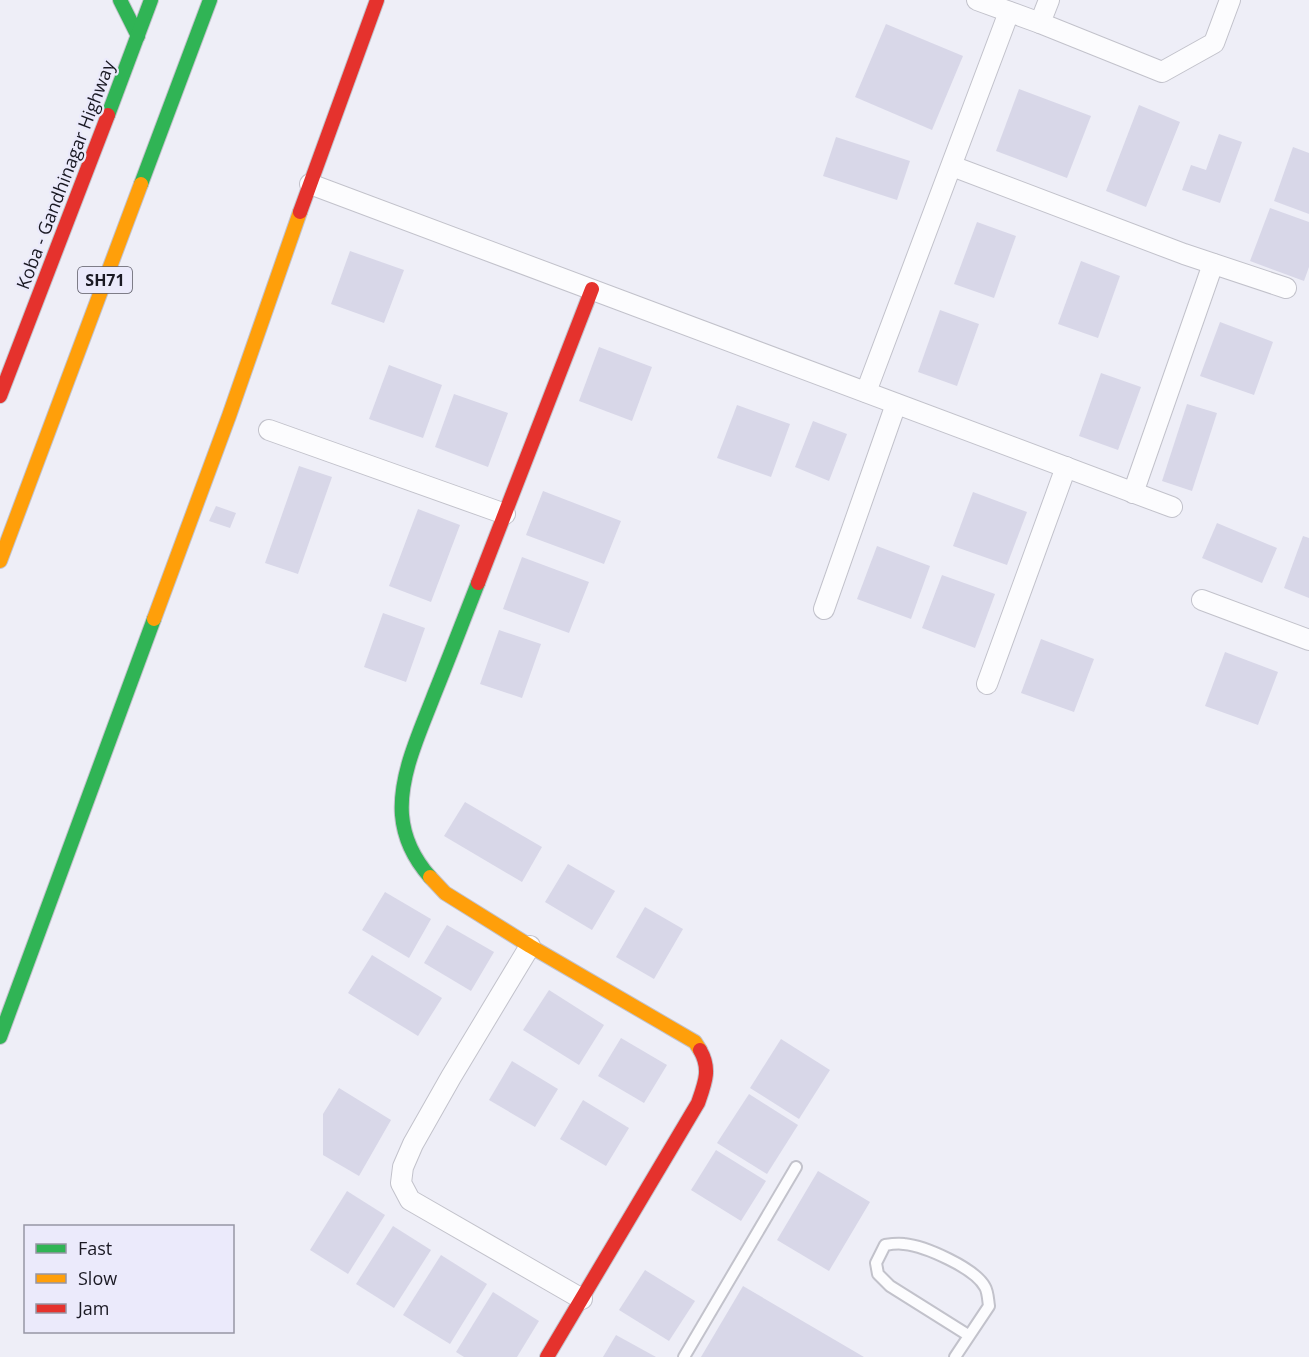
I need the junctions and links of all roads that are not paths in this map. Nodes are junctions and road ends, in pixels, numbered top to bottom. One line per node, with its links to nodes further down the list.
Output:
1 (120, 0): 10 (street)
2 (152, 0): 10 (street, Koba - Gandhinagar Highway / SH71)
3 (210, 0): 24 (street, SH71)
4 (377, 0): 12 (street)
5 (977, 0): 8 (street)
6 (1049, 0): 9 (street)
7 (1230, 0): 9 (street)
8 (1009, 12): 9 (street); 11 (street)
9 (1041, 23)
10 (138, 36): 17 (street, Koba - Gandhinagar Highway / SH71)
11 (952, 166): 13 (street); 16 (street)
12 (310, 184): 15 (street); 30 (street)
13 (1213, 264): 14 (street); 21 (street)
14 (1286, 288)
15 (592, 289): 16 (street); 23 (street)
16 (866, 392): 18 (street)
17 (0, 396)
18 (896, 404): 20 (street); 26 (street)
19 (269, 430): 23 (street)
20 (1066, 467): 21 (street); 28 (street)
21 (1133, 493): 22 (street)
22 (1172, 507)
23 (505, 514): 29 (street)
24 (0, 561)
25 (1202, 600): 27 (street)
26 (824, 609)
27 (1309, 640)
28 (987, 684)
29 (530, 946): 32 (street); 32 (street)
30 (0, 1038)
31 (796, 1167): 35 (lane)
32 (582, 1299): 34 (street)
33 (968, 1335): 33 (lane); 36 (lane)
34 (547, 1357)
35 (684, 1357)
36 (955, 1357)

